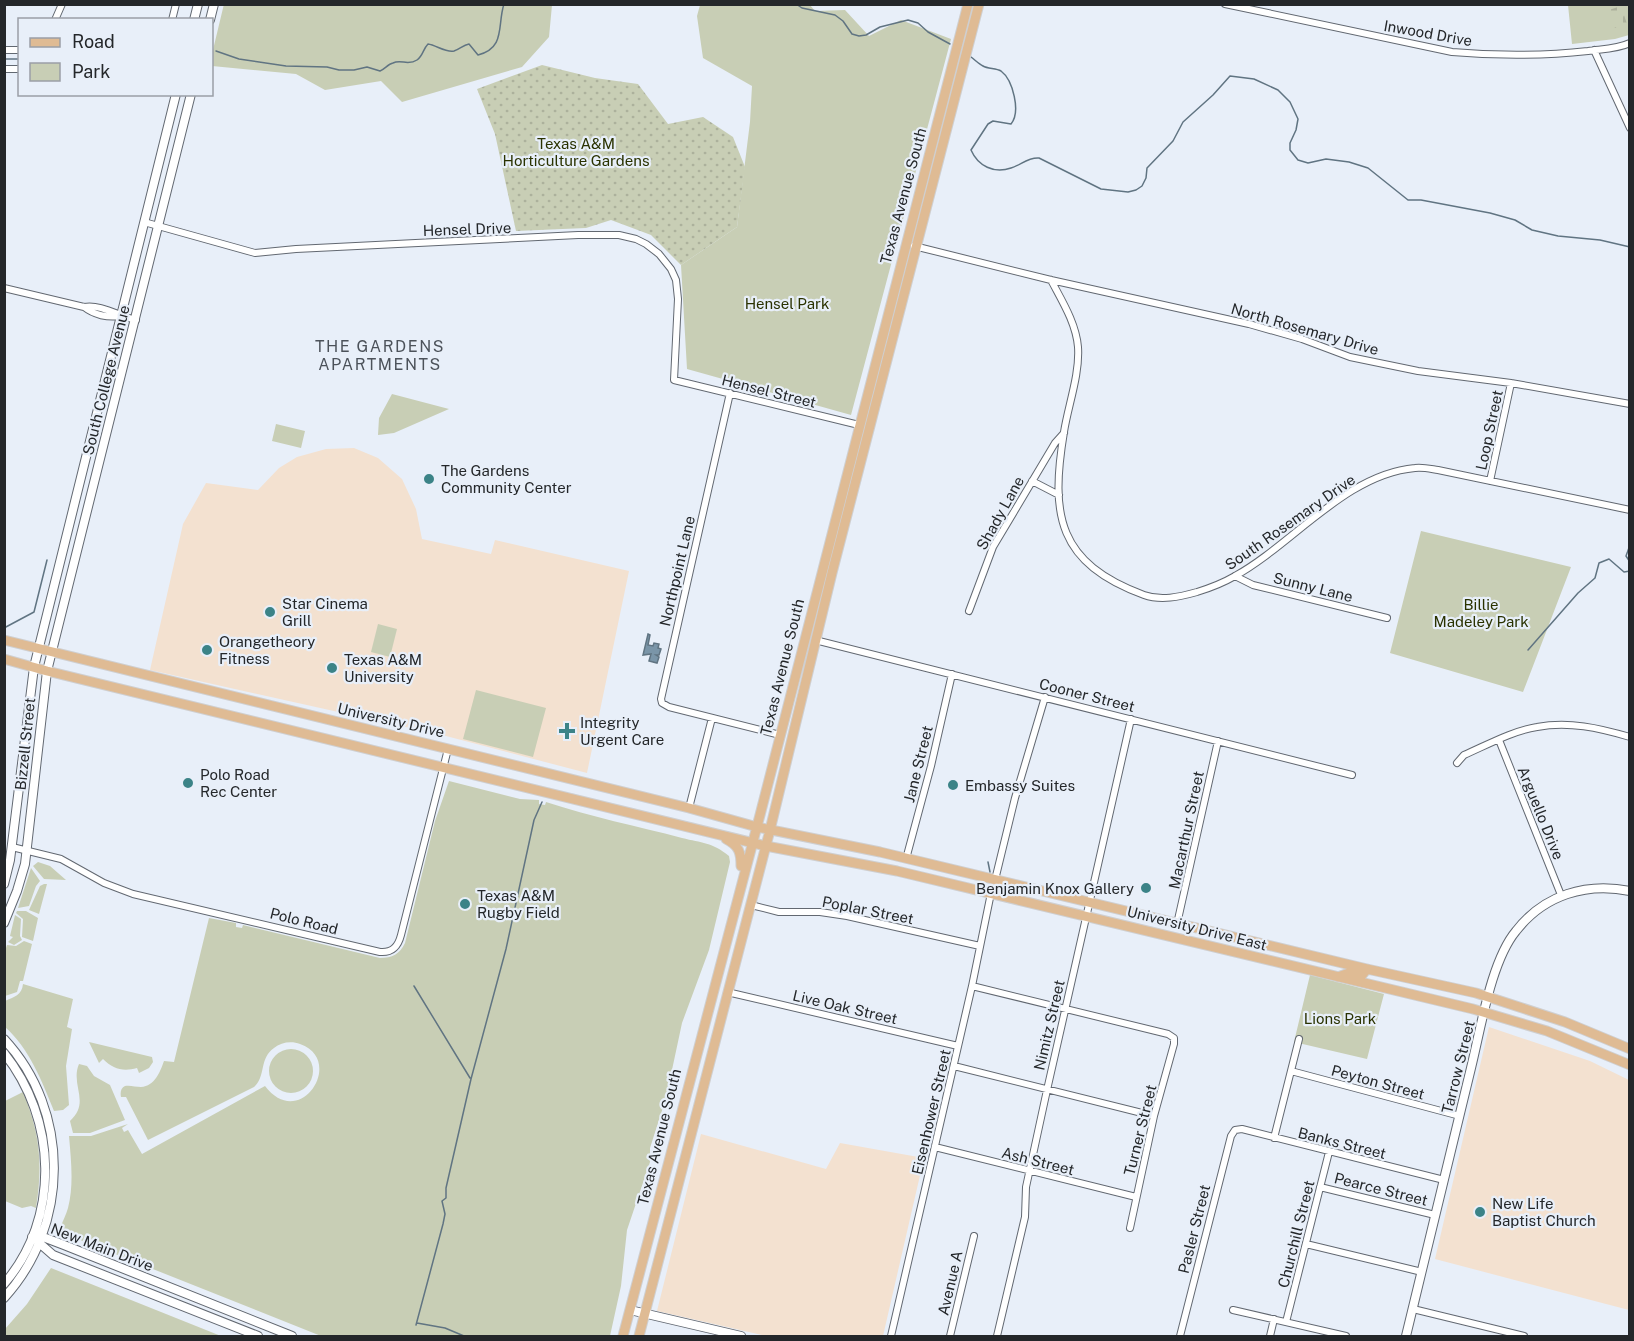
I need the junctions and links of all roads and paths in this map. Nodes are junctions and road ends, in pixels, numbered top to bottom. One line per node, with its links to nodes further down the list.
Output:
1 (62, 4): 7 (street)
2 (968, 4): 18 (main road, Texas Avenue South)
3 (974, 4): 9 (main road)
4 (979, 4): 9 (main road, Texas Avenue South)
5 (1225, 4): 6 (street, Inwood Drive)
6 (1261, 8): 10 (street, Inwood Drive)
7 (56, 18)
8 (1629, 43): 10 (street, Inwood Drive)
9 (968, 47): 19 (main road, Texas Avenue South)
10 (1594, 50): 13 (street)
11 (176, 96): 14 (street, South College Avenue)
12 (191, 96): 15 (street, South College Avenue)
13 (1629, 128)
14 (165, 139): 15 (street); 16 (street, South College Avenue)
15 (179, 143): 17 (street, South College Avenue)
16 (144, 222): 17 (street, Hensel Drive); 22 (street, South College Avenue)
17 (159, 226): 23 (street, South College Avenue); 24 (street, Hensel Drive)
18 (906, 244): 19 (street, North Rosemary Drive); 28 (main road, Texas Avenue South)
19 (916, 246): 20 (street, North Rosemary Drive); 34 (main road, Texas Avenue South)
20 (1051, 280): 25 (street, North Rosemary Drive); 29 (street, South Rosemary Drive)
21 (4, 288): 22 (street)
22 (120, 316): 23 (street); 30 (street, South College Avenue)
23 (136, 320): 31 (street, South College Avenue)
24 (674, 380): 26 (street, Hensel Street)
25 (1511, 383): 27 (street, North Rosemary Drive); 33 (street, Loop Street)
26 (730, 393): 28 (street, Hensel Street); 49 (street, Northpoint Lane)
27 (1629, 404)
28 (859, 424): 34 (main road); 51 (main road, Texas Avenue South)
29 (1064, 432): 32 (street, Shady Lane); 35 (street, South Rosemary Drive)
30 (83, 466): 31 (street); 42 (street, South College Avenue)
31 (98, 470): 43 (street, South College Avenue)
32 (1032, 481): 35 (street); 38 (street, Shady Lane)
33 (1490, 481): 36 (street, South Rosemary Drive); 37 (street, South Rosemary Drive)
34 (853, 492): 41 (main road, Texas Avenue South)
35 (1059, 495): 37 (street, South Rosemary Drive)
36 (1629, 510)
37 (1235, 576): 39 (street, Sunny Lane)
38 (969, 611)
39 (1386, 618)
40 (4, 640): 42 (main road, University Drive)
41 (815, 640): 47 (street, Cooner Street); 61 (main road, Texas Avenue South)
42 (38, 649): 43 (main road, University Drive); 45 (street, Bizzell Street)
43 (52, 652): 46 (street, South College Avenue); 55 (main road, University Drive)
44 (4, 659): 45 (main road)
45 (34, 667): 46 (main road); 65 (street, Bizzell Street)
46 (47, 671): 57 (main road); 66 (street, Bizzell Street)
47 (952, 674): 48 (street, Cooner Street); 67 (street, Jane Street)
48 (1045, 697): 50 (street, Cooner Street); 69 (street)
49 (712, 718): 51 (street); 59 (street)
50 (1131, 719): 54 (street, Cooner Street); 74 (street, Nimitz Street)
51 (780, 735): 60 (main road, Texas Avenue South)
52 (1629, 737): 53 (street)
53 (1499, 740): 56 (street); 73 (street, Arguello Drive)
54 (1218, 741): 58 (street, Cooner Street); 78 (street, Macarthur Street)
55 (448, 749): 57 (street, Polo Road); 59 (main road, University Drive)
56 (1457, 763)
57 (444, 768): 62 (main road); 66 (street, Polo Road)
58 (1352, 775)
59 (689, 808): 60 (main road, University Drive)
60 (757, 827): 61 (main road, University Drive); 63 (main road, Texas Avenue South)
61 (770, 830): 64 (main road, Texas Avenue South); 67 (main road, University Drive East)
62 (713, 832): 63 (main road); 68 (main road)
63 (752, 842): 64 (main road, University Drive East); 68 (main road, Texas Avenue South)
64 (766, 846): 72 (main road, University Drive East); 75 (main road, Texas Avenue South)
65 (12, 847): 66 (street, Polo Road); 70 (street, Bizzell Street)
66 (27, 849): 77 (street, Bizzell Street)
67 (906, 859): 69 (main road, University Drive East)
68 (742, 879): 104 (main road, Texas Avenue South)
69 (995, 880): 74 (main road, University Drive East)
70 (4, 884)
71 (1629, 891): 73 (street, Tarrow Street)
72 (992, 893): 76 (main road, University Drive East); 81 (street, Eisenhower Street)
73 (1561, 896): 88 (street, Tarrow Street)
74 (1089, 903): 76 (street, Nimitz Street); 78 (main road, University Drive East)
75 (751, 905): 81 (street, Poplar Street); 87 (main road, Texas Avenue South)
76 (1086, 916): 80 (main road, University Drive East); 89 (street, Nimitz Street)
77 (4, 924)
78 (1177, 924): 79 (main road, University Drive East)
79 (1216, 933): 80 (main road); 82 (main road, University Drive East)
80 (1186, 940): 83 (main road, University Drive East)
81 (980, 946): 86 (street, Eisenhower Street)
82 (1272, 947): 83 (main road); 84 (main road, University Drive East)
83 (1235, 952): 85 (main road, University Drive East)
84 (1367, 969): 85 (main road); 88 (main road, University Drive East)
85 (1338, 976): 90 (main road, University Drive East)
86 (972, 986): 89 (street); 93 (street, Eisenhower Street)
87 (727, 992): 93 (street, Live Oak Street); 106 (main road, Texas Avenue South)
88 (1489, 997): 90 (street, Tarrow Street); 94 (main road, University Drive East)
89 (1065, 1009): 99 (street, Nimitz Street); 100 (street, Turner Street)
90 (1485, 1012): 96 (main road, University Drive East); 101 (street, Tarrow Street)
91 (4, 1039): 102 (street)
92 (1299, 1039): 98 (street)
93 (958, 1046): 97 (street, Eisenhower Street)
94 (1629, 1050)
95 (4, 1053): 102 (street)
96 (1629, 1065)
97 (954, 1066): 99 (street); 107 (street, Eisenhower Street)
98 (1291, 1071): 101 (street, Peyton Street); 105 (street)
99 (1047, 1090): 100 (street); 109 (street, Nimitz Street)
100 (1154, 1116): 112 (street, Turner Street)
101 (1460, 1116): 110 (street, Tarrow Street)
102 (44, 1120): 114 (street); 117 (street)
103 (1235, 1130): 105 (street, Banks Street); 142 (street, Pasler Street)
104 (675, 1136): 106 (main road); 129 (main road, Texas Avenue South)
105 (1274, 1138): 108 (street, Banks Street)
106 (690, 1140): 131 (main road, Texas Avenue South)
107 (935, 1147): 109 (street, Ash Street); 139 (street, Eisenhower Street)
108 (1329, 1152): 110 (street, Banks Street); 111 (street, Churchill Street)
109 (1029, 1171): 112 (street, Ash Street); 141 (street, Nimitz Street)
110 (1444, 1180): 113 (street, Tarrow Street)
111 (1320, 1187): 113 (street, Pearce Street); 119 (street, Churchill Street)
112 (1136, 1197): 115 (street, Turner Street)
113 (1436, 1215): 123 (street, Tarrow Street)
114 (48, 1222): 118 (street); 120 (street)
115 (1130, 1228)
116 (974, 1236): 140 (street, Avenue A)
117 (33, 1237): 118 (street, New Main Drive); 124 (street)
118 (41, 1240): 120 (street, New Main Drive); 121 (street, New Main Drive); 122 (street)
119 (1306, 1244): 123 (street); 133 (street, Churchill Street)
120 (64, 1245): 125 (street, New Main Drive)
121 (53, 1255): 122 (street); 127 (street, New Main Drive)
122 (32, 1259): 126 (street)
123 (1422, 1272): 128 (street, Tarrow Street)
124 (4, 1284)
125 (189, 1295): 127 (street); 135 (street, New Main Drive)
126 (4, 1298)
127 (184, 1307): 134 (street, New Main Drive)
128 (1413, 1309): 145 (street, Tarrow Street); 146 (street)
129 (630, 1310): 131 (street); 136 (main road, Texas Avenue South)
130 (1233, 1310): 132 (street)
131 (645, 1313): 137 (main road, Texas Avenue South); 138 (street)
132 (1274, 1319): 133 (street); 143 (street)
133 (1286, 1322): 144 (street)
134 (258, 1336)
135 (292, 1336)
136 (623, 1336)
137 (639, 1336)
138 (741, 1336)
139 (891, 1336)
140 (951, 1336)
141 (997, 1336)
142 (1180, 1336)
143 (1270, 1336)
144 (1346, 1336)
145 (1406, 1336)
146 (1524, 1336)

